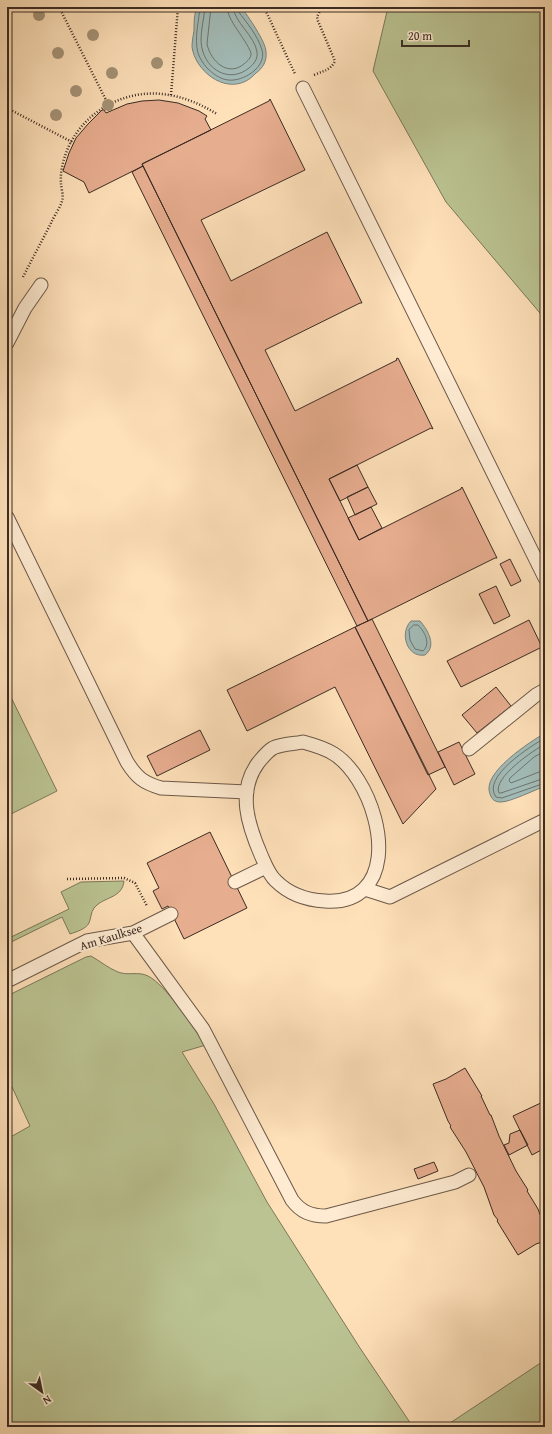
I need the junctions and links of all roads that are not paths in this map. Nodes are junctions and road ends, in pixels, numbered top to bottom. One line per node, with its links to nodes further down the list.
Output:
1 (301, 85): 5 (lane)
2 (41, 285): 3 (lane)
3 (7, 343)
4 (7, 518): 8 (lane)
5 (545, 578)
6 (545, 690): 7 (lane)
7 (469, 749)
8 (247, 792): 10 (lane); 12 (lane)
9 (545, 820): 12 (lane)
10 (266, 867): 11 (lane); 12 (lane)
11 (234, 882)
12 (365, 888)
13 (171, 914): 14 (lane, Am Kaulksee)
14 (132, 933): 15 (lane, Am Kaulksee); 16 (lane)
15 (7, 981)
16 (469, 1175)

